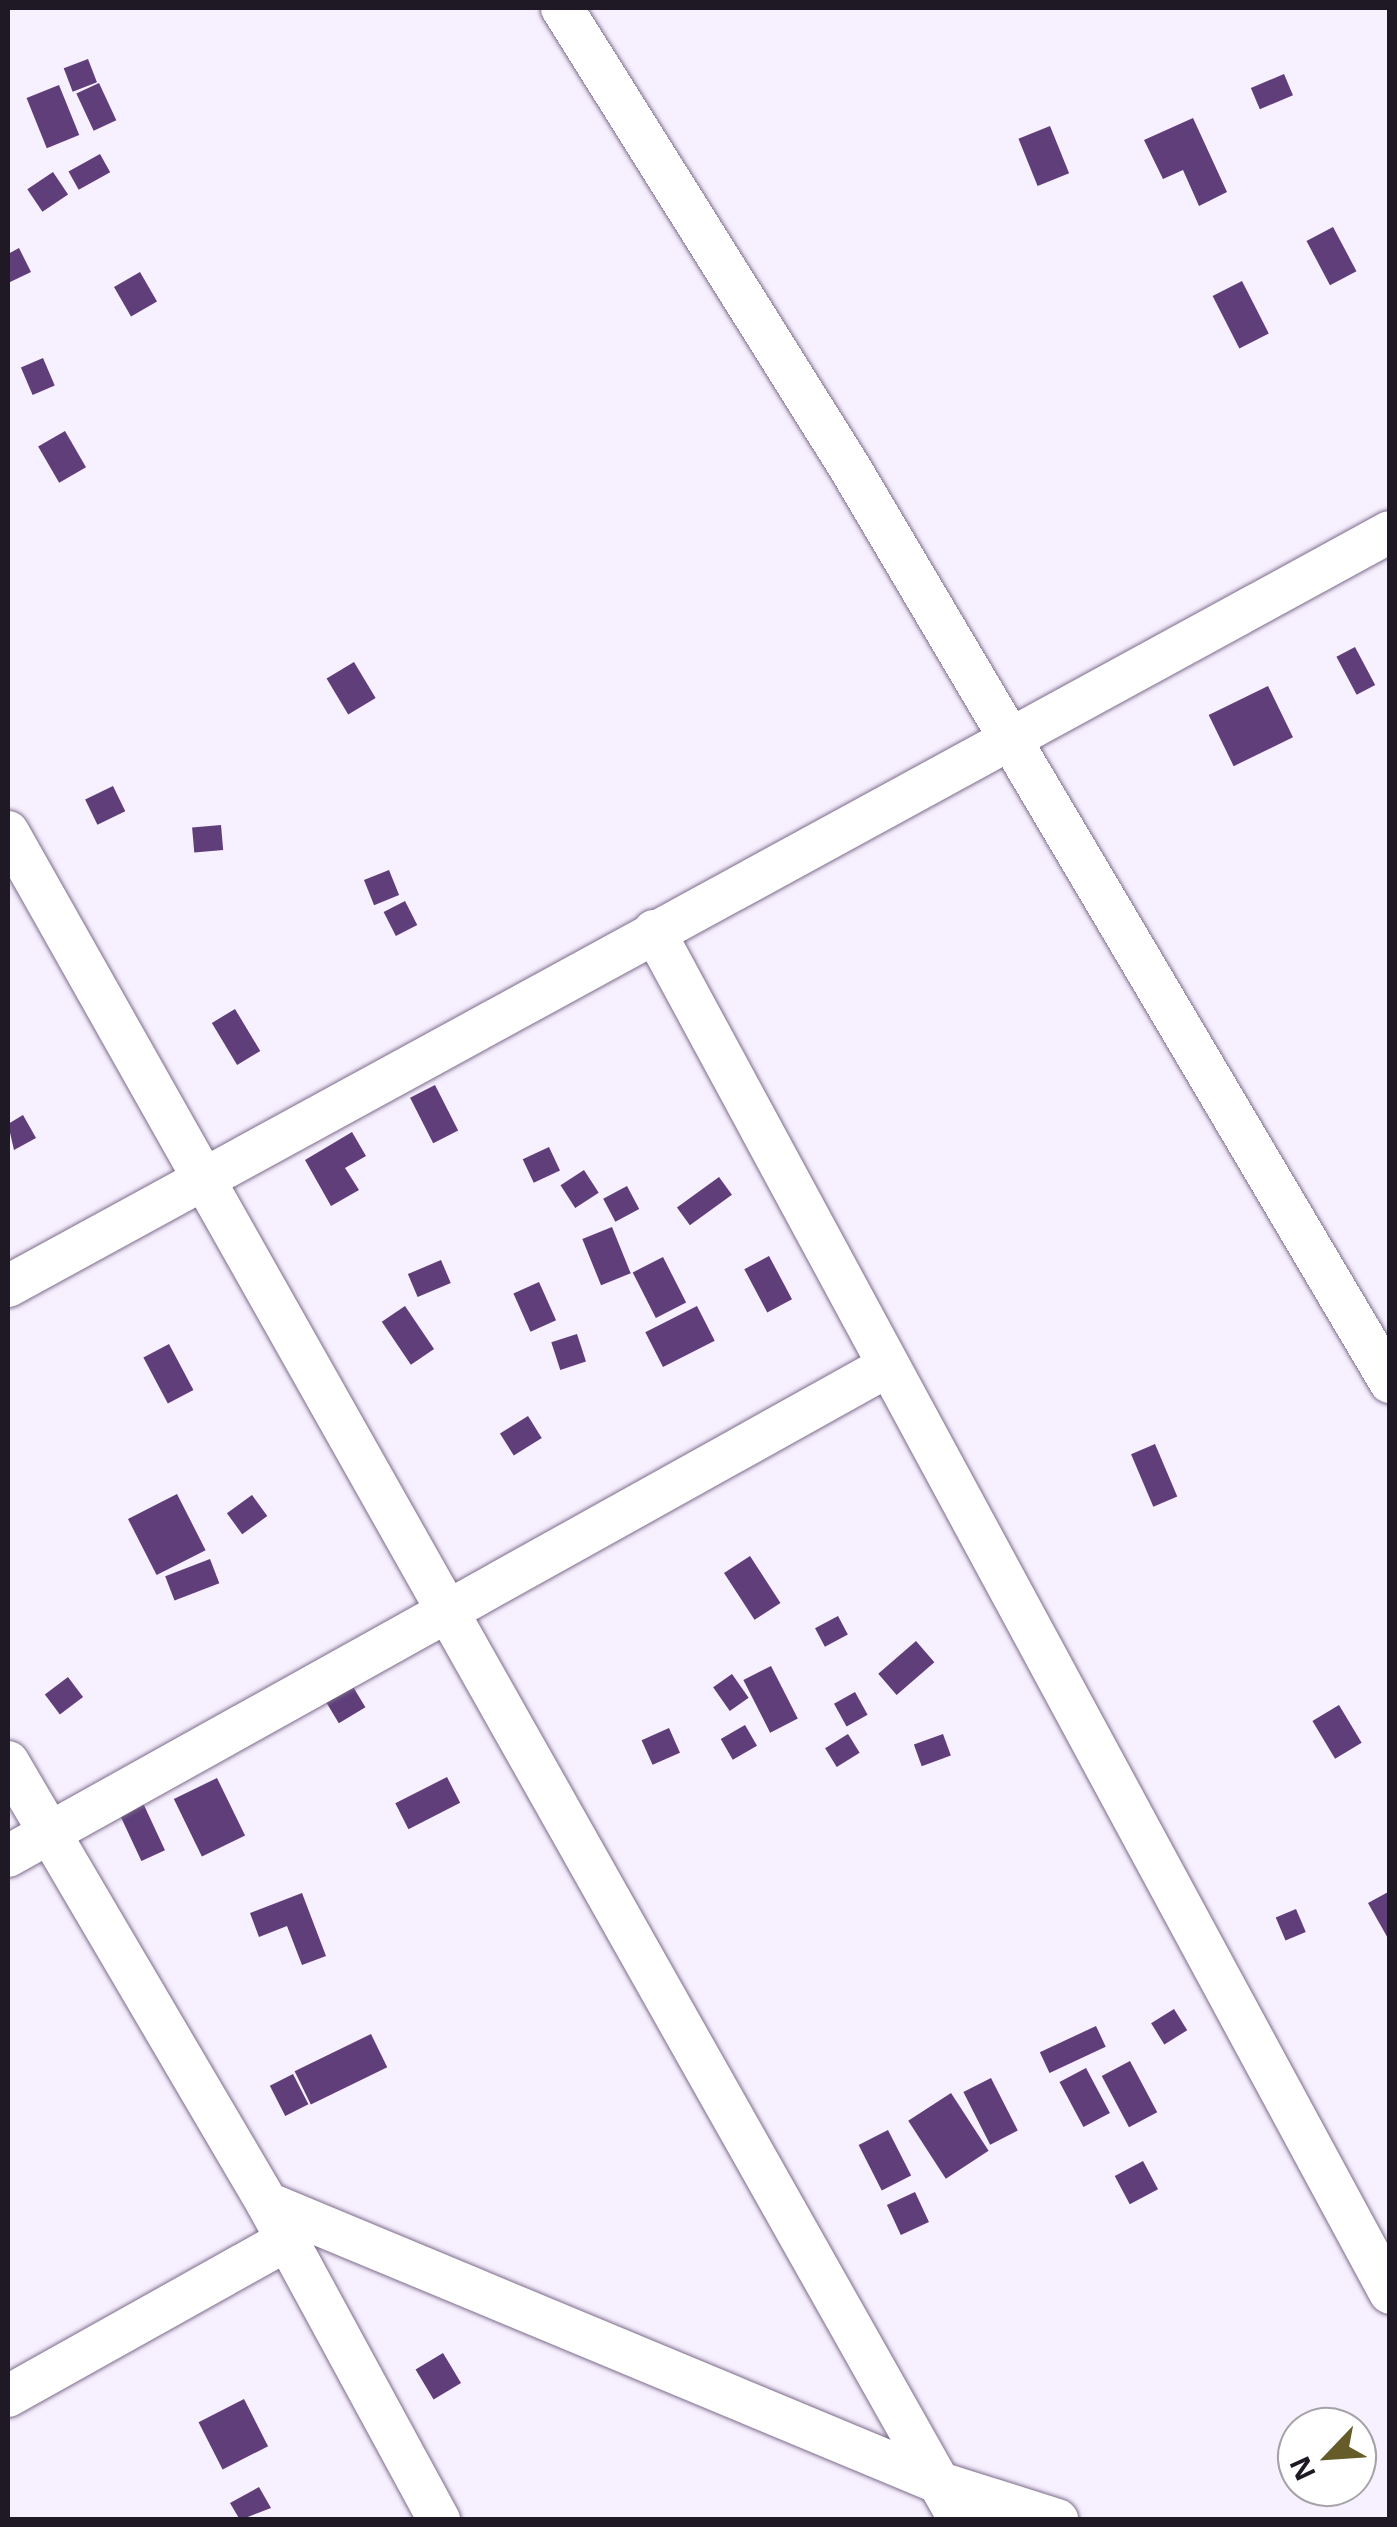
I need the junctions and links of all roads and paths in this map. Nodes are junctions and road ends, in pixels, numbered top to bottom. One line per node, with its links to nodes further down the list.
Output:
1 (562, 8): 3 (street)
2 (1390, 532): 3 (street)
3 (1009, 738): 5 (street); 9 (street)
4 (8, 832): 6 (street)
5 (654, 931): 6 (street); 8 (street)
6 (202, 1176): 7 (street); 10 (street)
7 (8, 1286)
8 (888, 1366): 10 (street); 16 (street)
9 (1390, 1382)
10 (447, 1611): 12 (street); 18 (street)
11 (8, 1762): 12 (street)
12 (49, 1833): 13 (street); 14 (street)
13 (8, 1856)
14 (266, 2203): 15 (street); 18 (street)
15 (287, 2240): 17 (street); 19 (street)
16 (1390, 2294)
17 (8, 2396)
18 (950, 2501): 20 (street)
19 (439, 2520)
20 (1057, 2520)

